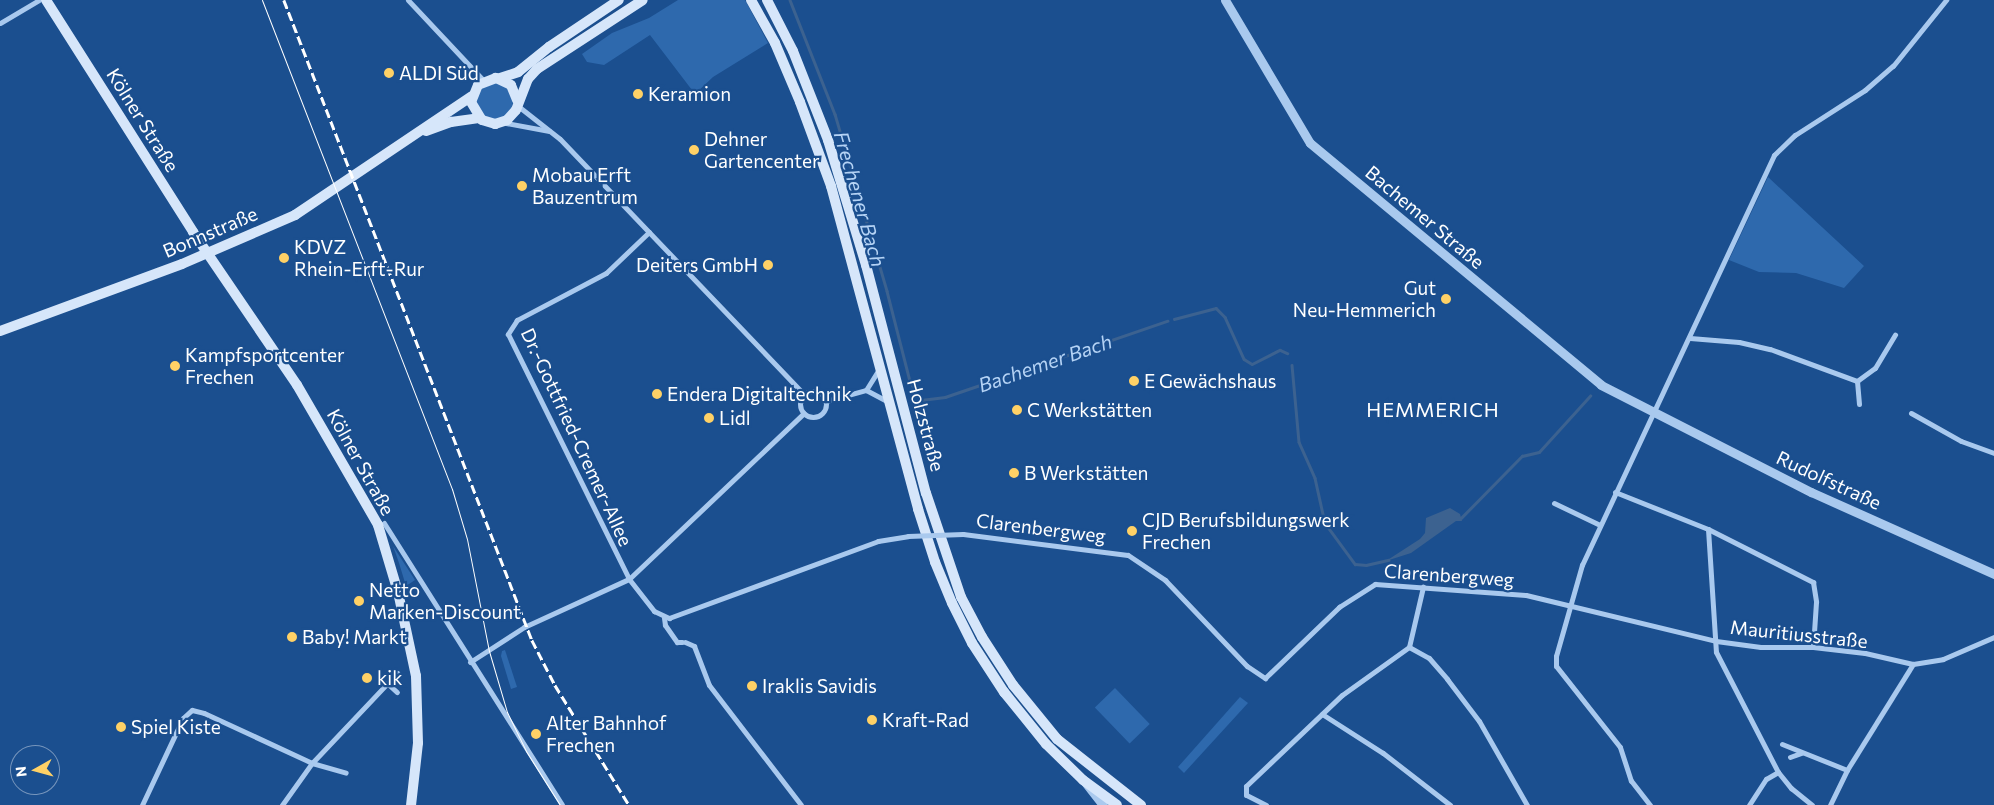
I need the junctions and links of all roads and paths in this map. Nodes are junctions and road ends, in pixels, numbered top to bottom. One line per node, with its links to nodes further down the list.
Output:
1 (39, 0): 10 (street)
2 (46, 0): 20 (main road, Kölner Straße)
3 (408, 0): 12 (street)
4 (619, 0): 11 (main road)
5 (643, 0): 14 (main road)
6 (751, 0): 24 (main road, Holzstraße)
7 (767, 0): 63 (main road, Holzstraße)
8 (1225, 0): 32 (street, Bachemer Straße)
9 (1946, 0): 23 (street)
10 (0, 23)
11 (500, 78): 12 (main road); 14 (main road)
12 (483, 80): 13 (main road)
13 (472, 96): 15 (main road); 18 (main road, Bonnstraße)
14 (517, 102): 16 (main road); 17 (street)
15 (478, 118): 16 (main road); 18 (main road, Bonnstraße)
16 (500, 123): 17 (street)
17 (549, 131): 19 (street)
18 (418, 134): 20 (main road, Bonnstraße)
19 (649, 232): 27 (street); 41 (street, Dr.-Gottfried-Cremer-Allee)
20 (208, 253): 21 (main road, Bonnstraße); 66 (main road, Kölner Straße)
21 (0, 330)
22 (1895, 335): 25 (street)
23 (1690, 338): 25 (street); 32 (street)
24 (879, 362): 26 (street); 30 (main road, Holzstraße)
25 (1857, 381): 29 (street)
26 (866, 390): 28 (street); 30 (street)
27 (804, 394): 28 (street); 31 (street)
28 (826, 401): 31 (street)
29 (1859, 404)
30 (891, 406): 62 (main road, Holzstraße)
31 (804, 412): 41 (street, Dr.-Gottfried-Cremer-Allee)
32 (1653, 412): 35 (street); 40 (street, Rudolfstraße)
33 (1911, 413): 34 (street)
34 (1994, 453)
35 (1615, 492): 38 (street); 39 (street)
36 (1554, 503): 38 (street)
37 (384, 523): 49 (street, Kölner Straße)
38 (1600, 525): 43 (street)
39 (1708, 529): 46 (street); 48 (street)
40 (1994, 574)
41 (628, 579): 44 (street, Dr.-Gottfried-Cremer-Allee); 49 (street, Dr.-Gottfried-Cremer-Allee)
42 (1422, 587): 43 (street, Clarenbergweg); 44 (street, Clarenbergweg, bridge); 47 (street)
43 (1571, 604): 46 (street, Clarenbergweg); 74 (street)
44 (664, 618): 68 (street, Dr.-Gottfried-Cremer-Allee)
45 (1994, 636): 50 (street, Mauritiusstraße)
46 (1716, 641): 48 (street, Mauritiusstraße); 60 (street)
47 (1409, 647): 54 (street); 73 (street)
48 (1813, 647): 50 (street, Mauritiusstraße)
49 (470, 662): 67 (street, Kölner Straße)
50 (1912, 664): 59 (street)
51 (397, 673): 52 (street)
52 (388, 684): 53 (street); 58 (street)
53 (397, 692)
54 (1322, 714): 71 (street); 72 (street)
55 (1782, 744): 56 (street)
56 (1801, 753): 57 (street); 59 (street)
57 (1790, 756)
58 (312, 763): 61 (street); 64 (street); 65 (street)
59 (1847, 770): 77 (street)
60 (1778, 772): 75 (street); 76 (street)
61 (346, 773)
62 (1083, 780): 69 (street, Holzstraße); 70 (main road, Holzstraße)
63 (1135, 803)
64 (142, 805)
65 (282, 805)
66 (411, 805)
67 (562, 805)
68 (801, 805)
69 (1103, 805)
70 (1117, 805)
71 (1266, 805)
72 (1450, 805)
73 (1527, 805)
74 (1650, 805)
75 (1749, 805)
76 (1812, 805)
77 (1830, 805)

